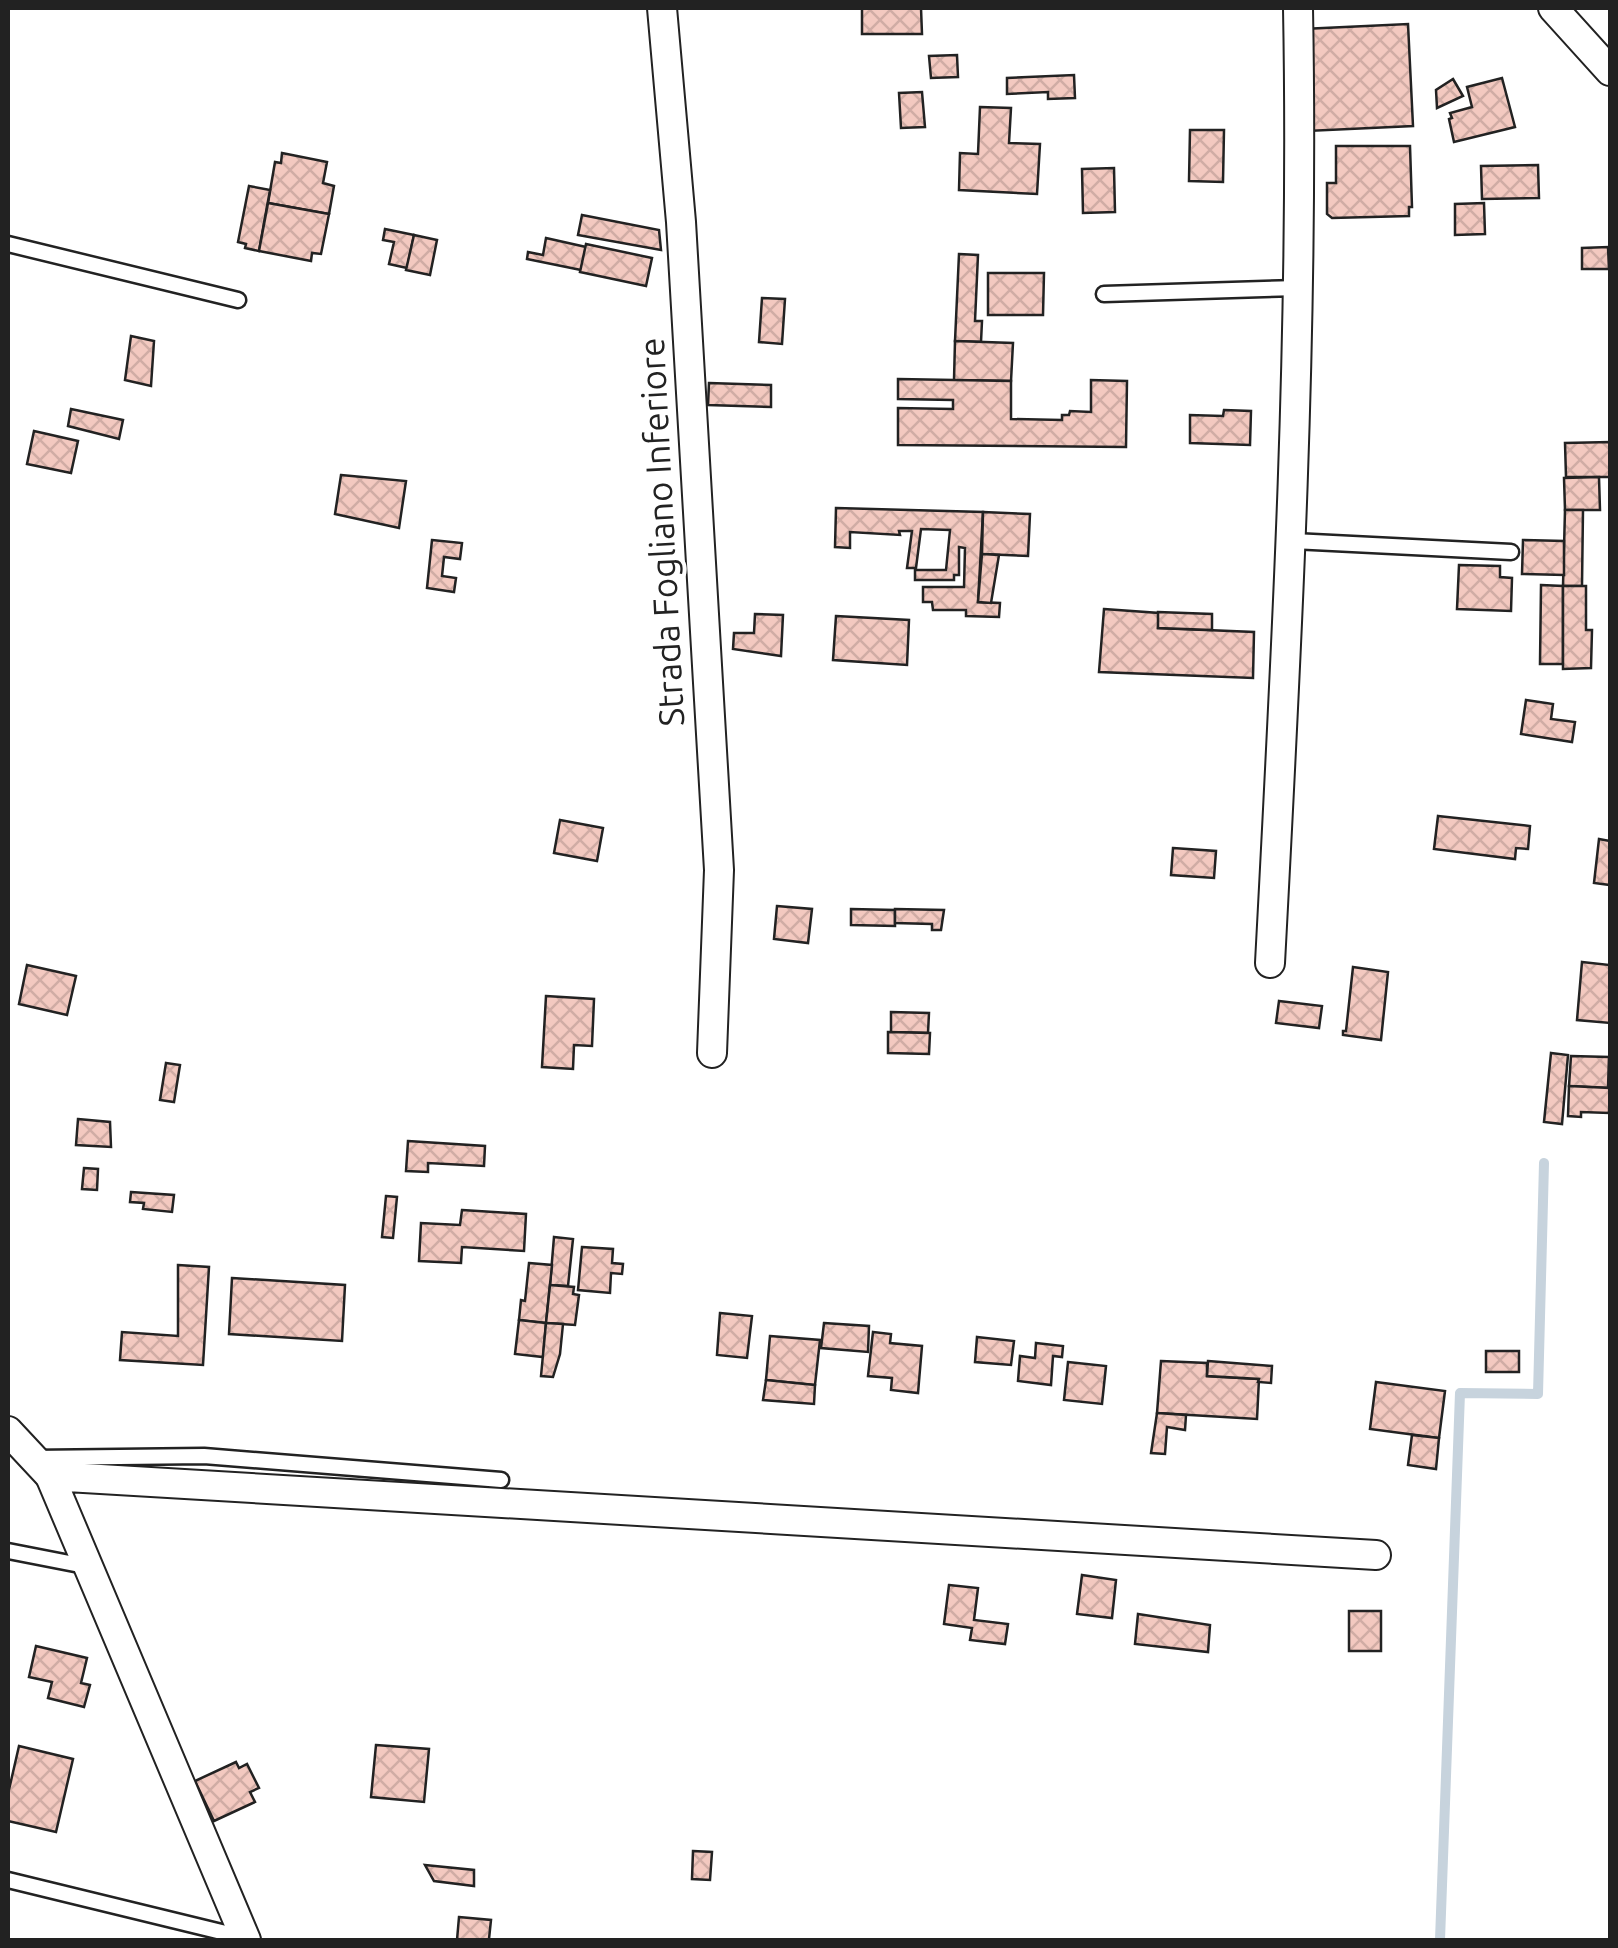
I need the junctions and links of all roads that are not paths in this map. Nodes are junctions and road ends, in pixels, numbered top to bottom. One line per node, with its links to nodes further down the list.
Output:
1 (662, 8): 12 (street, Strada Fogliano Inferiore)
2 (1298, 8): 6 (street)
3 (1552, 8): 4 (street)
4 (1610, 70)
5 (8, 244): 8 (lane)
6 (1298, 288): 7 (lane); 9 (street)
7 (1104, 294)
8 (238, 300)
9 (1293, 541): 10 (lane); 11 (street)
10 (1511, 552)
11 (1270, 962)
12 (712, 1052)
13 (8, 1431): 14 (street)
14 (42, 1467): 15 (lane); 17 (street); 18 (street)
15 (500, 1480)
16 (8, 1551): 18 (lane)
17 (1376, 1555)
18 (90, 1567): 20 (street)
19 (8, 1880): 20 (lane)
20 (244, 1939)

